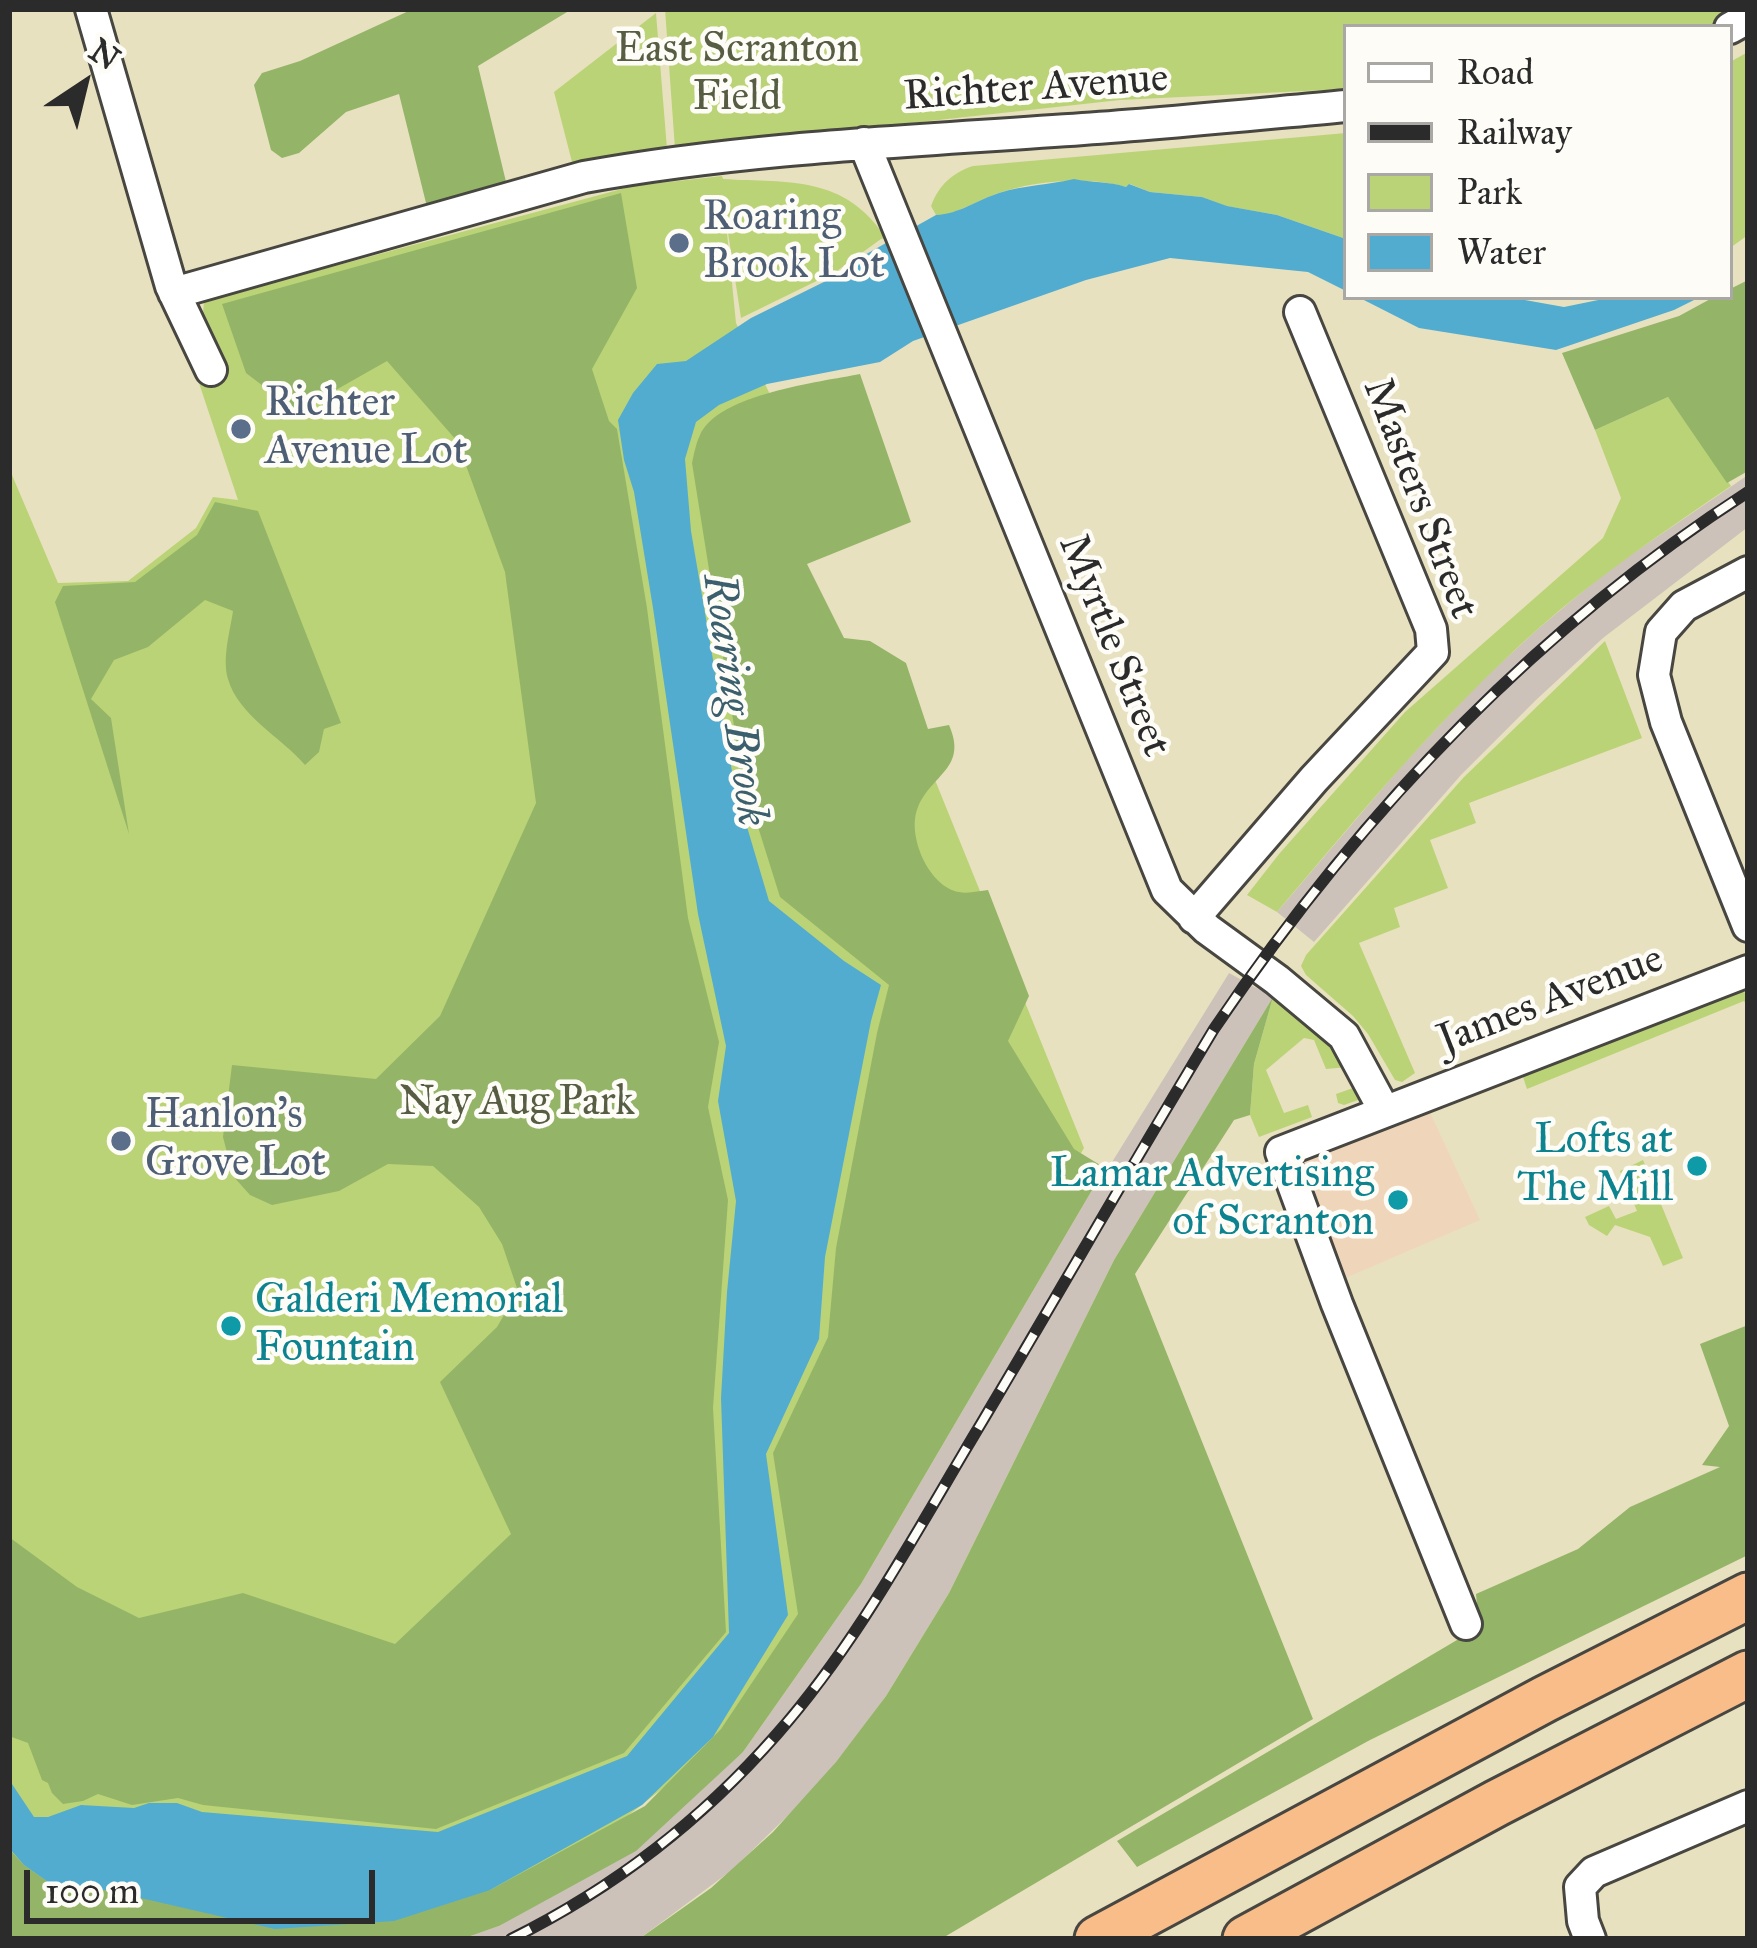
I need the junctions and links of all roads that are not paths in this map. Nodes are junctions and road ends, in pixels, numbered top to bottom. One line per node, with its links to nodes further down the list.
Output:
1 (91, 9): 4 (street)
2 (1343, 106): 3 (street, Richter Avenue)
3 (863, 143): 4 (street, Richter Avenue); 8 (street, Myrtle Street)
4 (174, 293): 6 (street)
5 (1300, 312): 8 (street, Masters Street)
6 (211, 370)
7 (1748, 572): 9 (street)
8 (1194, 917): 11 (street, Myrtle Street)
9 (1748, 926)
10 (1748, 971): 11 (street, James Avenue)
11 (1384, 1110): 13 (street, James Avenue)
12 (1748, 1596): 16 (highway)
13 (1466, 1624)
14 (1748, 1674): 17 (highway)
15 (1748, 1806): 18 (street)
16 (1098, 1939)
17 (1246, 1939)
18 (1590, 1939)

